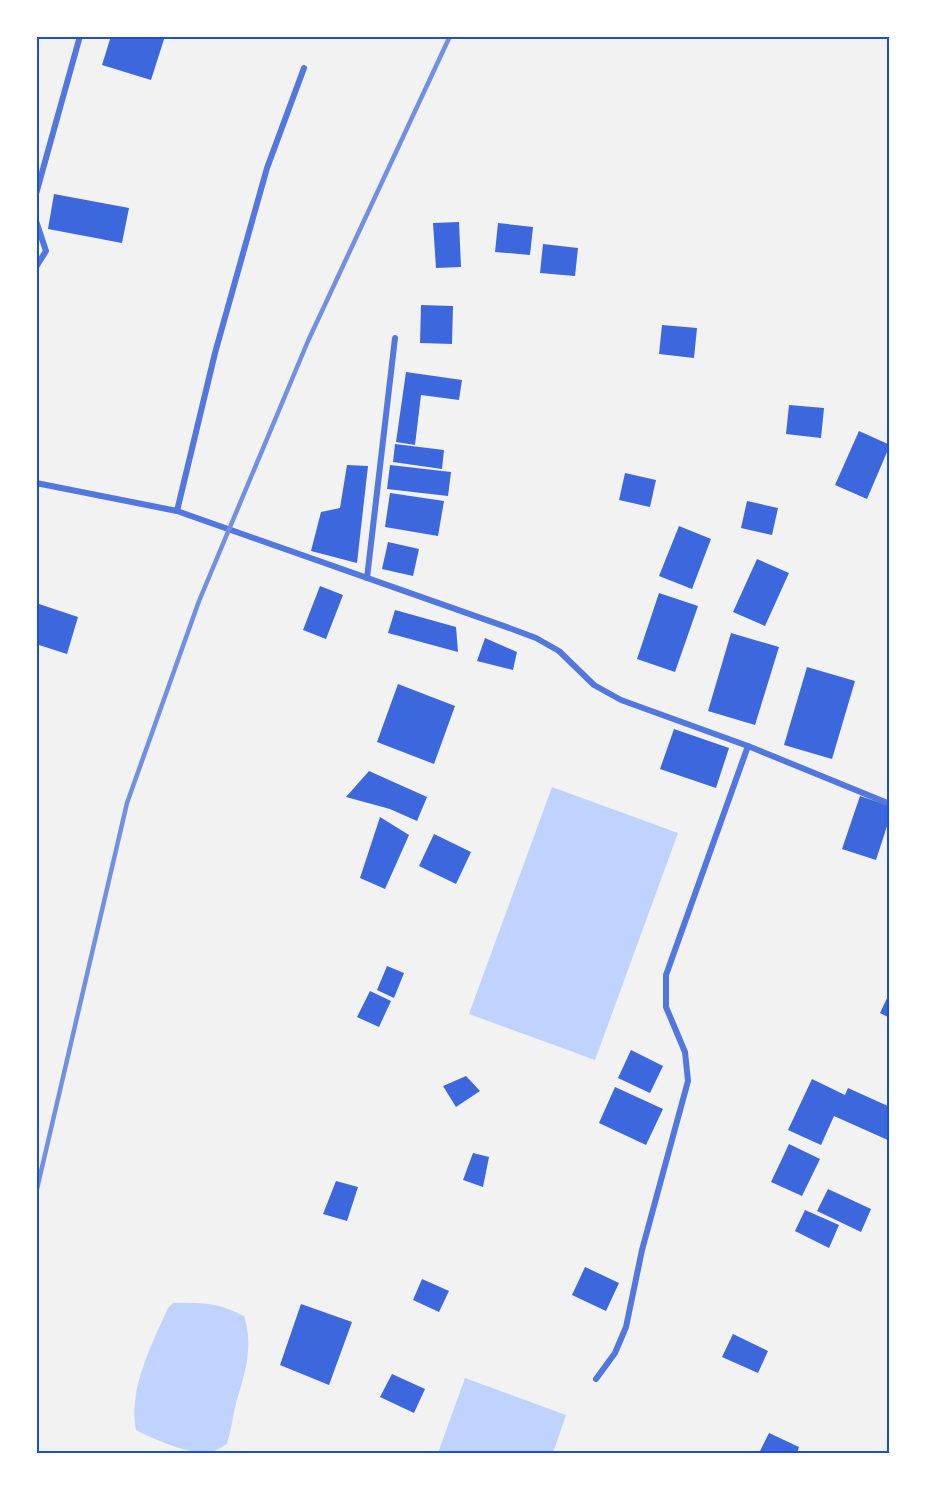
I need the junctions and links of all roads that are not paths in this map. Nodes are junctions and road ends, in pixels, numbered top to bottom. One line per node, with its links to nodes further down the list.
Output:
1 (80, 36): 3 (street)
2 (304, 68): 8 (street)
3 (36, 194)
4 (36, 221): 5 (street)
5 (36, 267)
6 (395, 338): 9 (street)
7 (36, 483): 8 (street)
8 (177, 511): 9 (street)
9 (367, 578): 10 (street)
10 (748, 746): 11 (street); 12 (street)
11 (890, 804)
12 (596, 1378)

